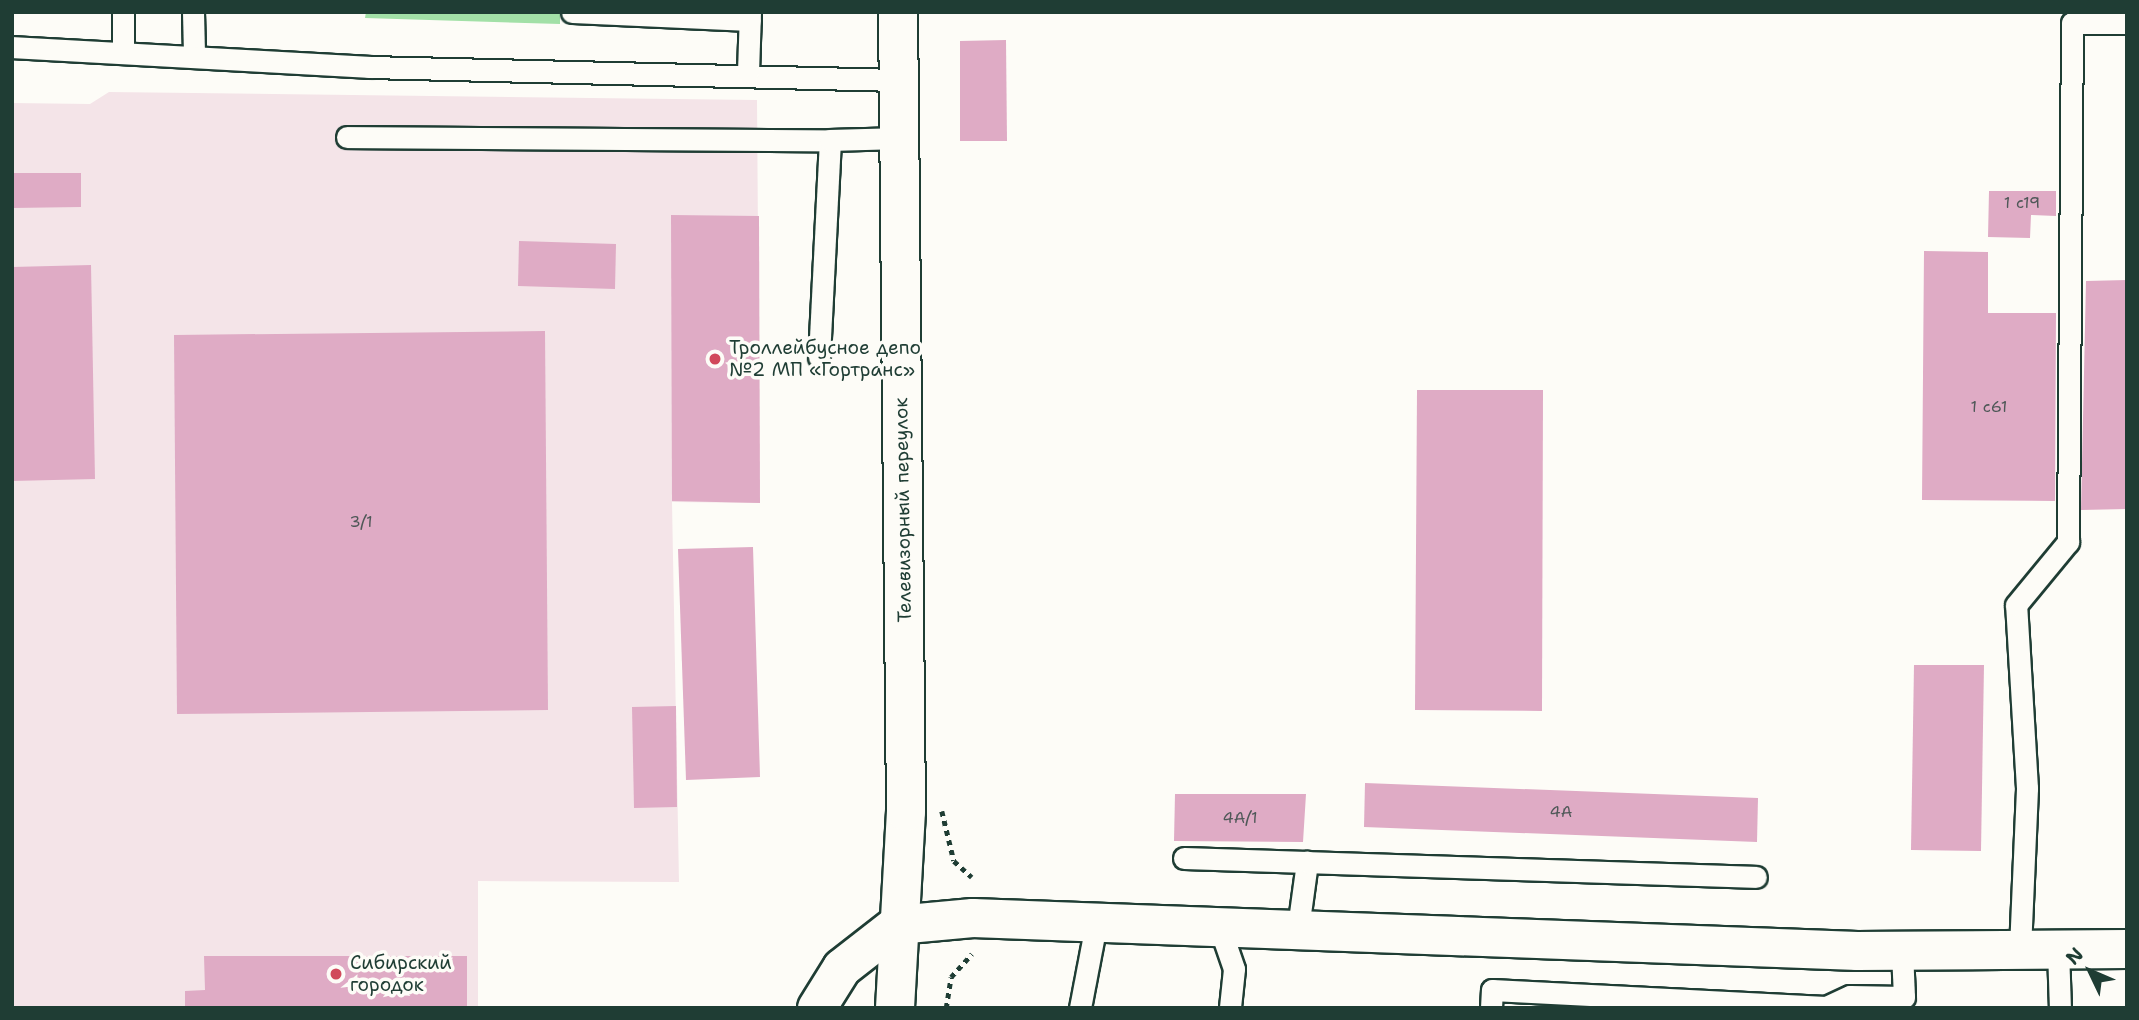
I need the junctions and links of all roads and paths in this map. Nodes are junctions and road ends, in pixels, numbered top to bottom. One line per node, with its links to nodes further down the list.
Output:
1 (124, 12): 9 (lane)
2 (192, 12): 10 (lane)
3 (572, 12): 5 (lane)
4 (898, 12): 12 (street, Телевизорный переулок)
5 (750, 16): 11 (lane)
6 (2072, 18): 7 (lane); 26 (lane)
7 (2127, 23)
8 (12, 47): 9 (lane)
9 (123, 52): 10 (lane)
10 (194, 54): 11 (lane)
11 (748, 72): 12 (lane)
12 (899, 80): 14 (street, Телевизорный переулок)
13 (347, 137): 15 (lane)
14 (900, 138): 15 (lane); 23 (street, Телевизорный переулок)
15 (830, 140): 16 (lane)
16 (819, 357)
17 (937, 811): 20 (path)
18 (1184, 858): 19 (lane)
19 (1307, 862): 21 (lane); 25 (lane)
20 (972, 877)
21 (1756, 877)
22 (1096, 924): 23 (street); 24 (street); 34 (lane)
23 (897, 925): 31 (street); 32 (street, Телевизорный переулок)
24 (1220, 928): 25 (street); 35 (lane)
25 (1298, 928): 29 (street)
26 (2020, 949): 27 (street); 29 (street)
27 (2058, 949): 28 (street); 37 (lane)
28 (2127, 949)
29 (1902, 951): 36 (lane)
30 (973, 953): 33 (path)
31 (817, 1008)
32 (895, 1008)
33 (946, 1008)
34 (1080, 1008)
35 (1230, 1008)
36 (1491, 1008)
37 (2060, 1008)

